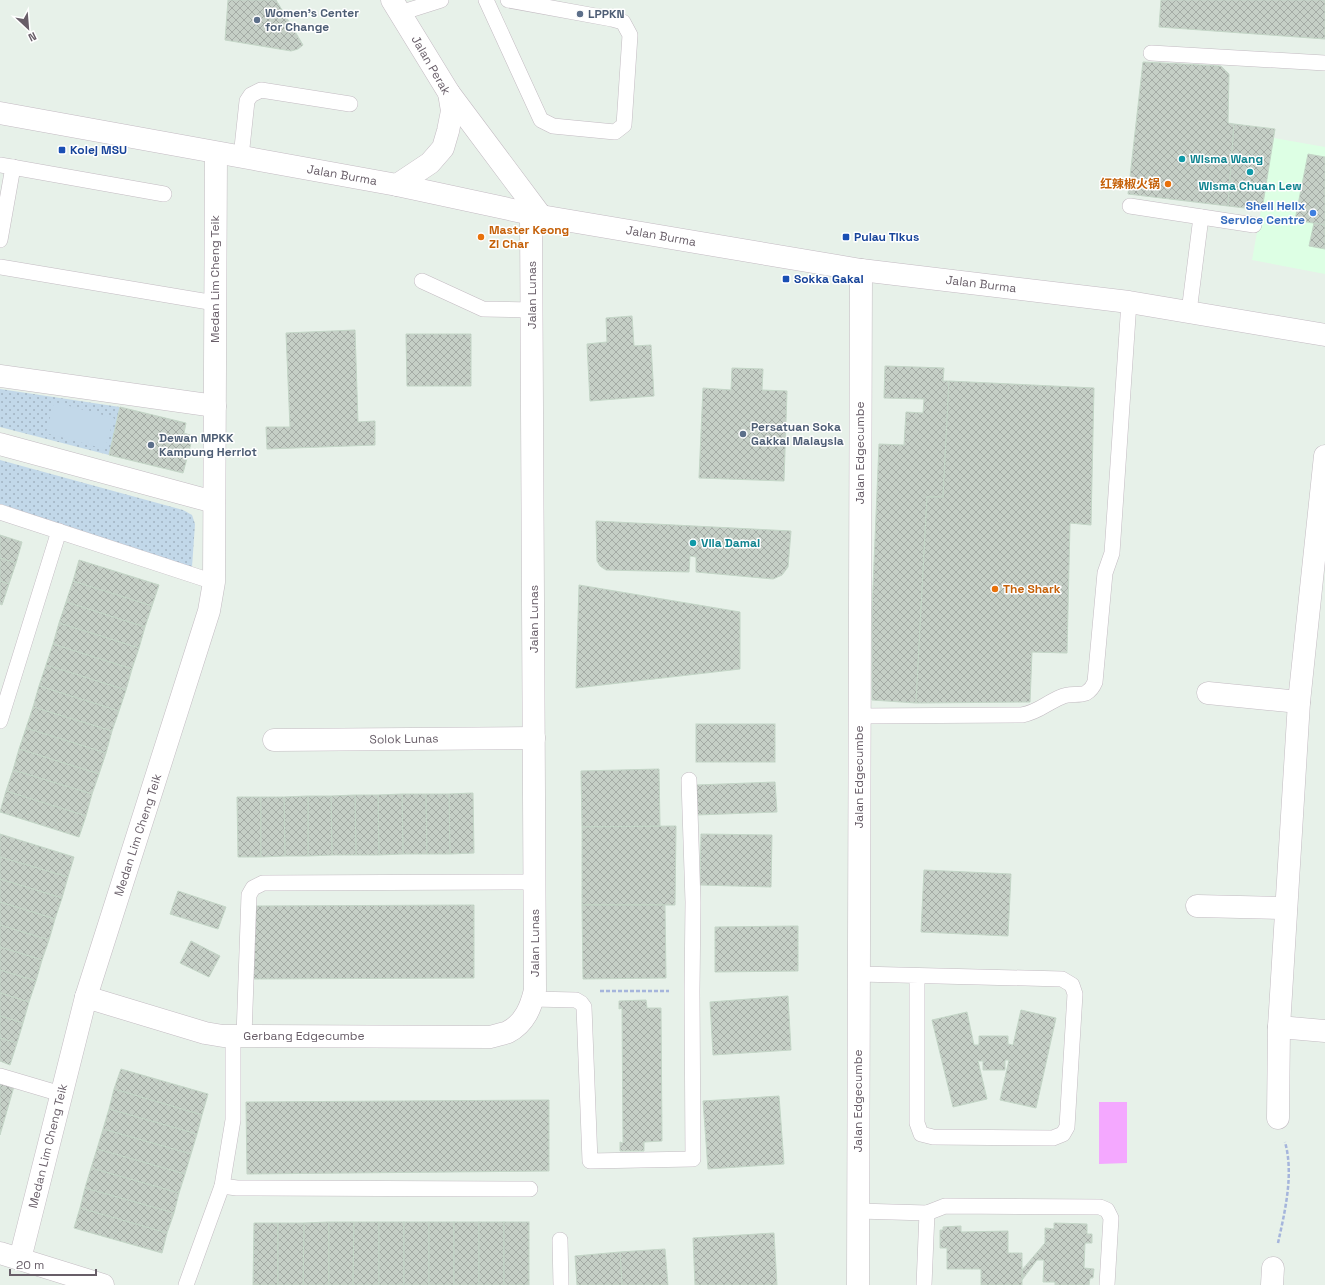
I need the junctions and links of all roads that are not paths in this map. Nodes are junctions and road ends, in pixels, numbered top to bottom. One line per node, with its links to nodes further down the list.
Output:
1 (441, 0): 4 (lane)
2 (486, 0): 3 (lane)
3 (508, 0)
4 (396, 7): 7 (street, Jalan Perak)
5 (1151, 53): 6 (lane)
6 (1325, 62)
7 (449, 93): 13 (street, Jalan Perak); 16 (street)
8 (350, 104): 11 (lane)
9 (0, 113): 10 (street, Jalan Burma)
10 (216, 153): 11 (street, Jalan Burma); 23 (street, Medan Lim Cheng Teik)
11 (241, 157): 13 (street, Jalan Burma)
12 (6, 166): 14 (lane); 19 (lane)
13 (397, 185): 16 (street, Jalan Burma)
14 (164, 194)
15 (1130, 206): 17 (lane)
16 (536, 215): 21 (street, Jalan Burma); 25 (street, Jalan Lunas)
17 (1201, 217): 18 (lane); 26 (lane)
18 (1254, 225)
19 (0, 240)
20 (0, 267): 23 (lane)
21 (861, 270): 24 (street, Jalan Burma); 38 (street, Jalan Edgecumbe)
22 (422, 281): 25 (lane)
23 (215, 302): 29 (street, Medan Lim Cheng Teik)
24 (1129, 302): 26 (street, Jalan Burma); 38 (lane)
25 (532, 310): 40 (street, Jalan Lunas)
26 (1189, 312): 27 (street, Jalan Burma)
27 (1325, 335)
28 (0, 376): 29 (street)
29 (215, 406): 32 (street, Medan Lim Cheng Teik)
30 (0, 444): 32 (street)
31 (1325, 456): 37 (street)
32 (214, 502): 35 (street, Medan Lim Cheng Teik)
33 (0, 512): 34 (lane)
34 (59, 531): 35 (lane); 39 (lane)
35 (214, 582): 48 (street, Medan Lim Cheng Teik)
36 (1208, 693): 37 (street)
37 (1299, 702): 45 (street)
38 (859, 716): 46 (street, Jalan Edgecumbe)
39 (0, 721)
40 (534, 738): 41 (street, Solok Lunas); 43 (street, Jalan Lunas)
41 (274, 740)
42 (690, 780): 49 (lane)
43 (535, 882): 49 (street, Jalan Lunas); 53 (lane)
44 (1197, 906): 45 (street)
45 (1286, 908): 51 (street)
46 (859, 974): 47 (lane); 59 (street, Jalan Edgecumbe)
47 (917, 976): 47 (lane)
48 (86, 998): 53 (street, Gerbang Edgecumbe); 55 (street, Medan Lim Cheng Teik)
49 (533, 998): 50 (street, Jalan Lunas)
50 (522, 1022): 53 (street, Gerbang Edgecumbe)
51 (1279, 1028): 52 (street); 56 (street)
52 (1325, 1030)
53 (239, 1036): 57 (lane)
54 (0, 1076): 55 (lane)
55 (61, 1094): 62 (street, Medan Lim Cheng Teik)
56 (1278, 1118)
57 (222, 1186): 58 (lane); 64 (lane)
58 (530, 1189)
59 (858, 1211): 60 (lane); 66 (street, Jalan Edgecumbe)
60 (927, 1213): 67 (lane); 68 (lane)
61 (560, 1240): 65 (lane)
62 (10, 1256): 63 (street)
63 (103, 1285)
64 (186, 1285)
65 (562, 1285)
66 (858, 1285)
67 (924, 1285)
68 (1107, 1285)

